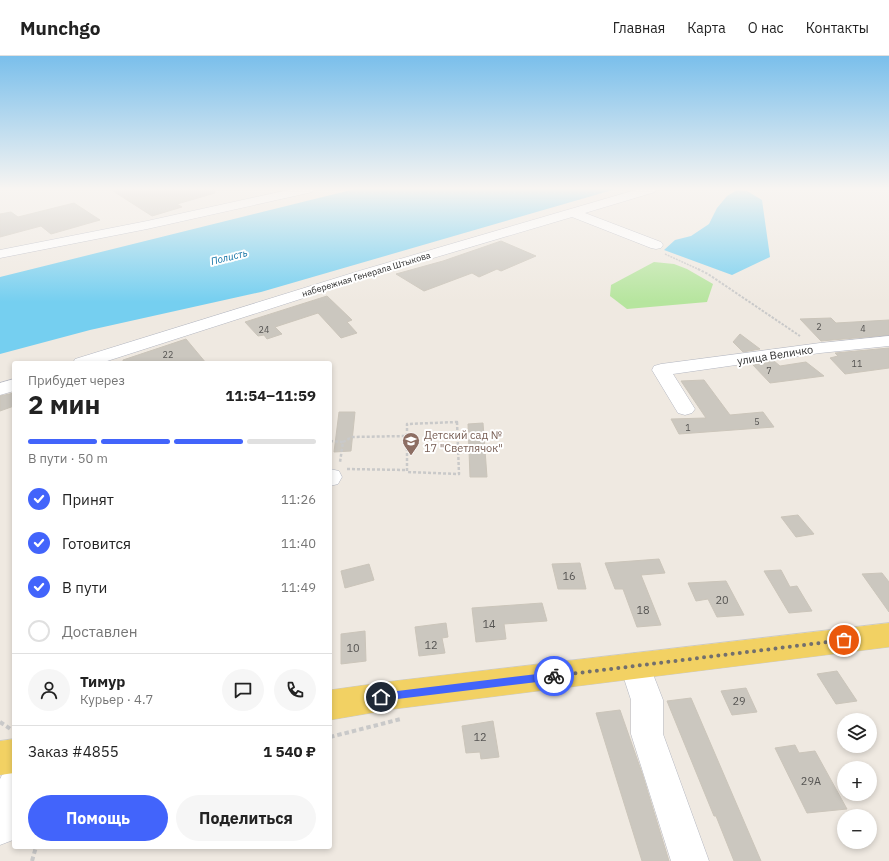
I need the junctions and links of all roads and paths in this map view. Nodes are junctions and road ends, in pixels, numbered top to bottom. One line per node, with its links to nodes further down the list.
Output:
1 (138, 227): 5 (street)
2 (527, 227): 8 (street, набережная Генерала Штыкова)
3 (609, 227): 4 (street)
4 (656, 245): 7 (path)
5 (0, 254)
6 (889, 341): 7 (street, улица Величко)
7 (820, 348): 11 (street, улица Величко)
8 (88, 361)
9 (12, 385): 10 (street)
10 (0, 389)
11 (685, 409)
12 (406, 436): 14 (path); 15 (path); 15 (path)
13 (332, 441): 14 (path)
14 (343, 442): 16 (path)
15 (406, 470): 16 (path)
16 (333, 474)
17 (889, 635): 18 (main road)
18 (635, 666): 19 (main road); 28 (street)
19 (332, 704)
20 (0, 722): 21 (path)
21 (12, 730)
22 (12, 756): 23 (main road)
23 (0, 758)
24 (12, 793): 25 (street)
25 (0, 827)
26 (35, 849): 27 (path)
27 (32, 861)
28 (690, 861)

